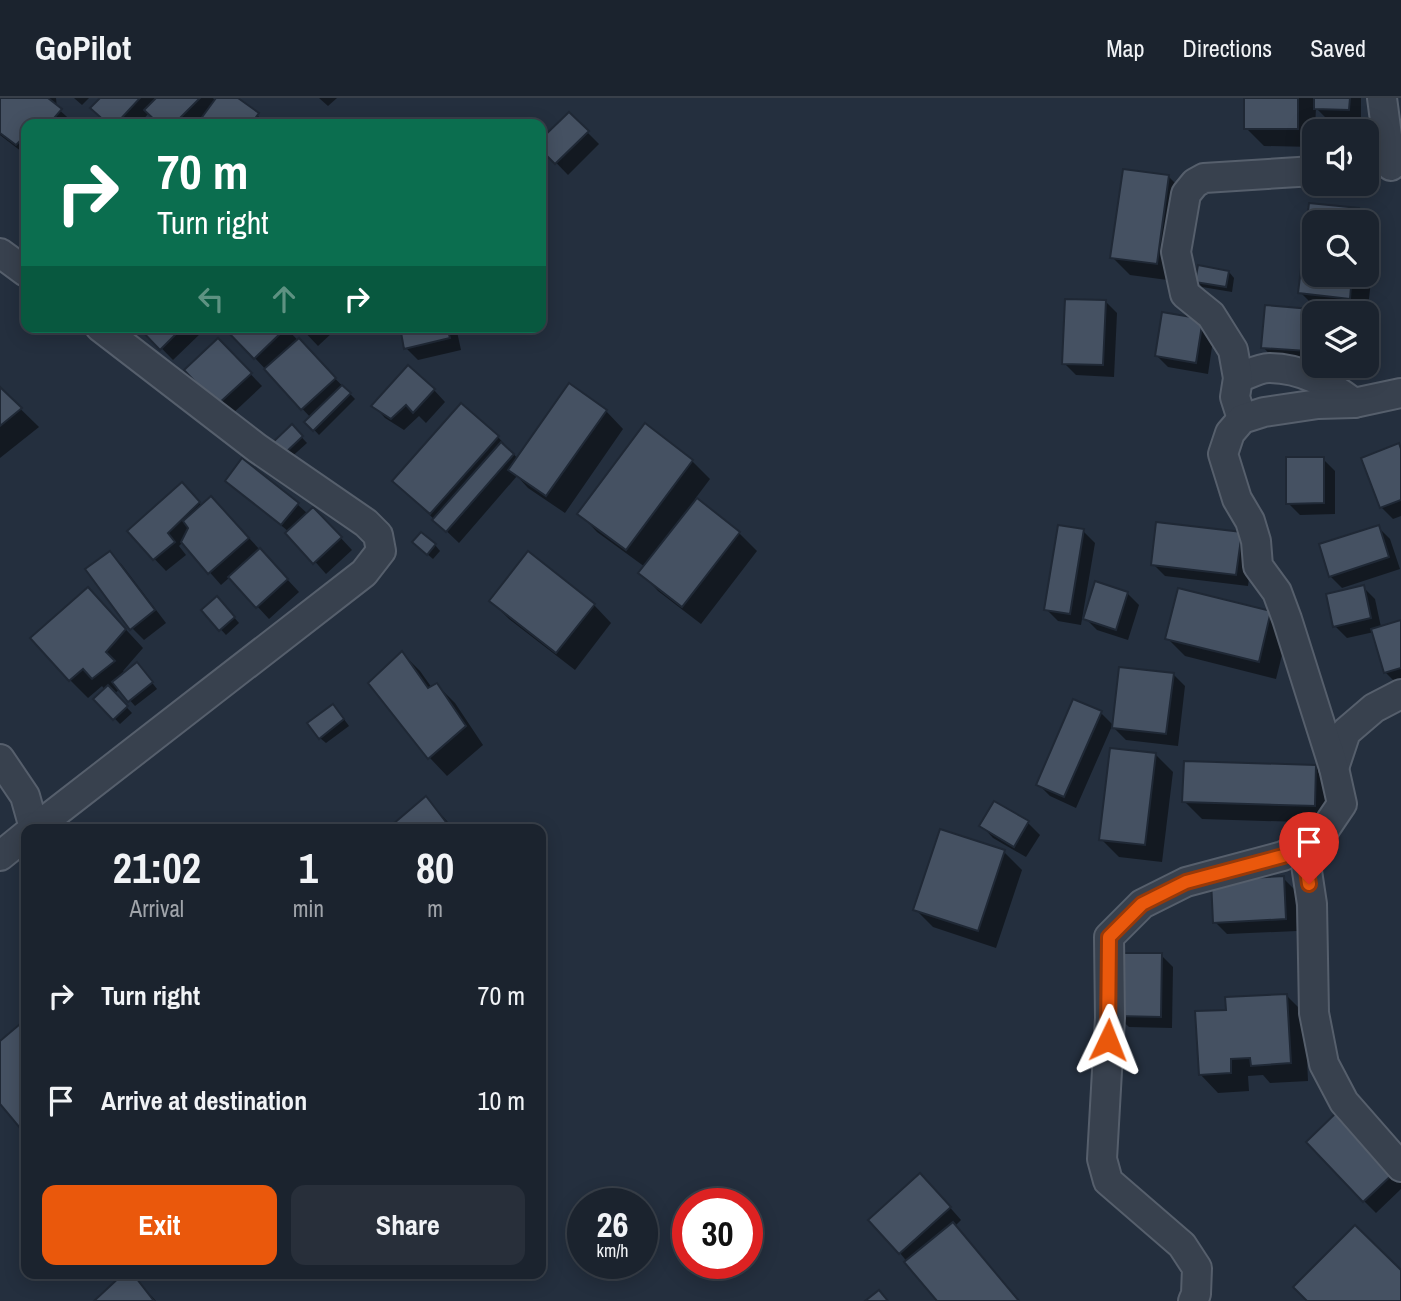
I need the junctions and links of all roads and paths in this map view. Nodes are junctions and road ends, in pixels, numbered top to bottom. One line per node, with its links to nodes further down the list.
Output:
1 (1382, 98): 2 (street)
2 (1386, 166)
3 (1302, 172): 7 (street)
4 (0, 253): 5 (street)
5 (21, 268)
6 (108, 333): 15 (street)
7 (1238, 378): 9 (street); 10 (street)
8 (1401, 393): 9 (street)
9 (1354, 403): 10 (street)
10 (1242, 419): 13 (street)
11 (1401, 694): 13 (street)
12 (0, 759): 14 (street)
13 (1334, 768): 17 (street)
14 (30, 824)
15 (40, 824)
16 (21, 839): 18 (street)
17 (1303, 845): 19 (street); 20 (street)
18 (0, 856)
19 (1401, 1167)
20 (1193, 1301)

